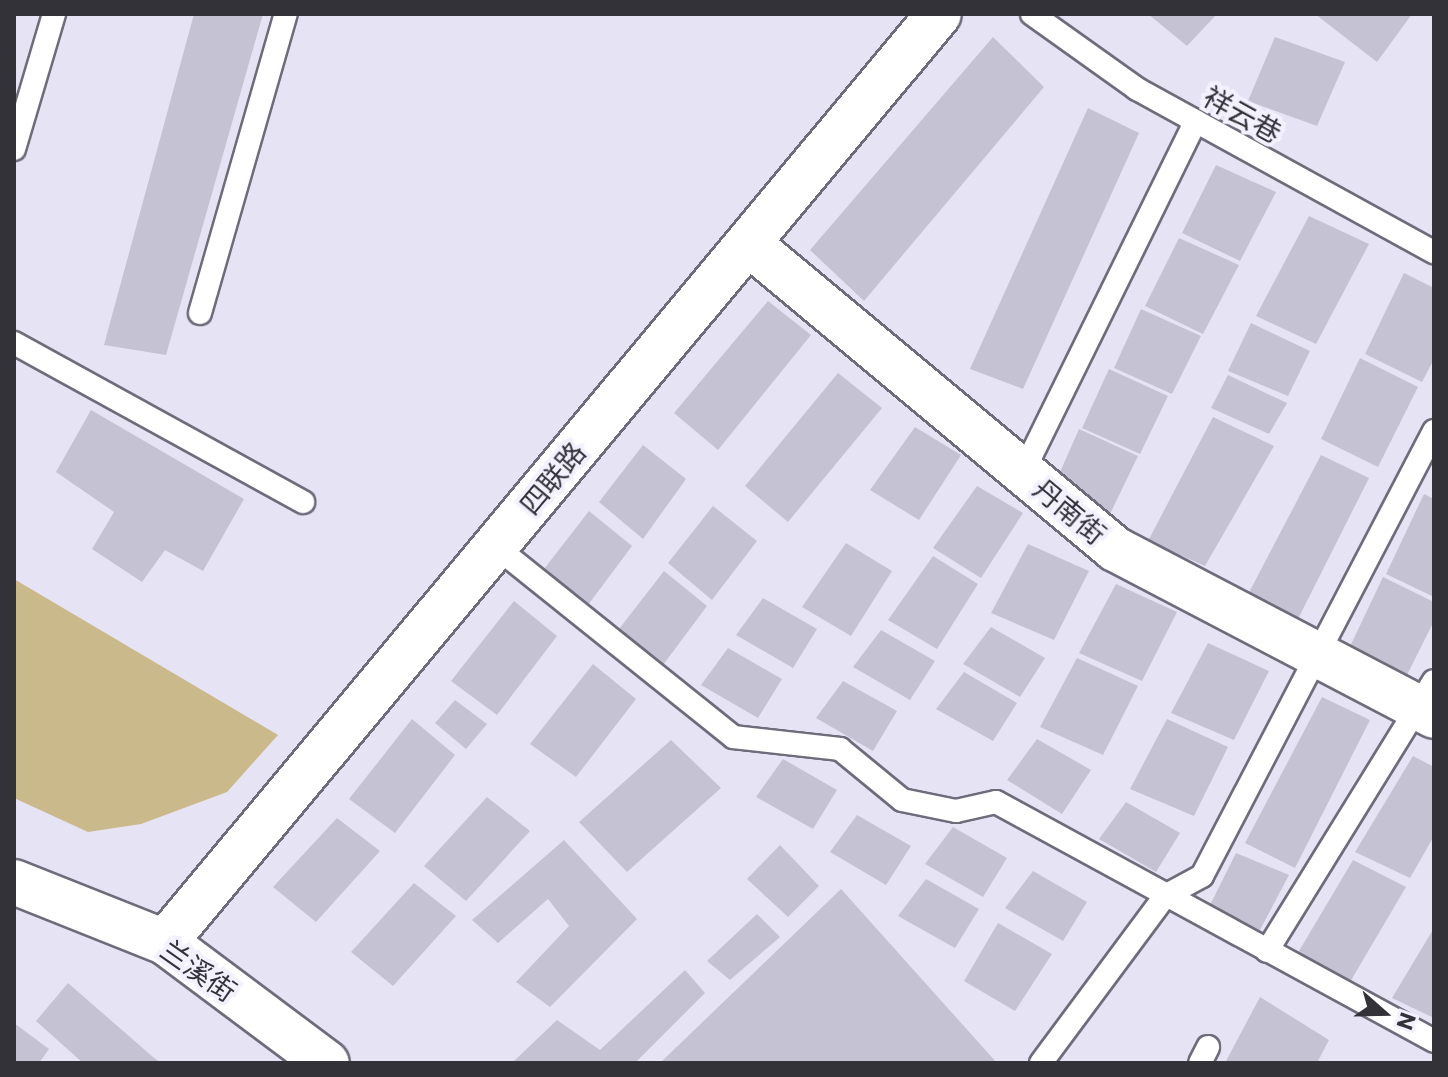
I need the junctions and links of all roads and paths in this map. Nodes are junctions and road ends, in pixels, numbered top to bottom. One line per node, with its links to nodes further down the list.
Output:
1 (54, 14): 6 (lane)
2 (286, 14): 9 (lane)
3 (939, 14): 7 (street, 四联路)
4 (1032, 14): 5 (lane, 祥云巷)
5 (1196, 121): 8 (lane, 祥云巷); 12 (lane)
6 (14, 149)
7 (748, 243): 12 (street, 丹南街); 14 (street, 四联路)
8 (1434, 252)
9 (200, 313)
10 (14, 343): 13 (lane)
11 (1434, 431): 15 (lane)
12 (1023, 472): 15 (street, 丹南街)
13 (303, 502)
14 (495, 546): 18 (lane); 19 (street, 四联路)
15 (1319, 656): 16 (street, 丹南街); 18 (lane)
16 (1429, 702): 20 (lane)
17 (14, 882): 19 (street, 兰溪街)
18 (1165, 896): 20 (lane); 23 (lane)
19 (165, 942): 22 (street, 兰溪街)
20 (1267, 951): 21 (lane)
21 (1434, 1041)
22 (315, 1059)
23 (1041, 1063)

